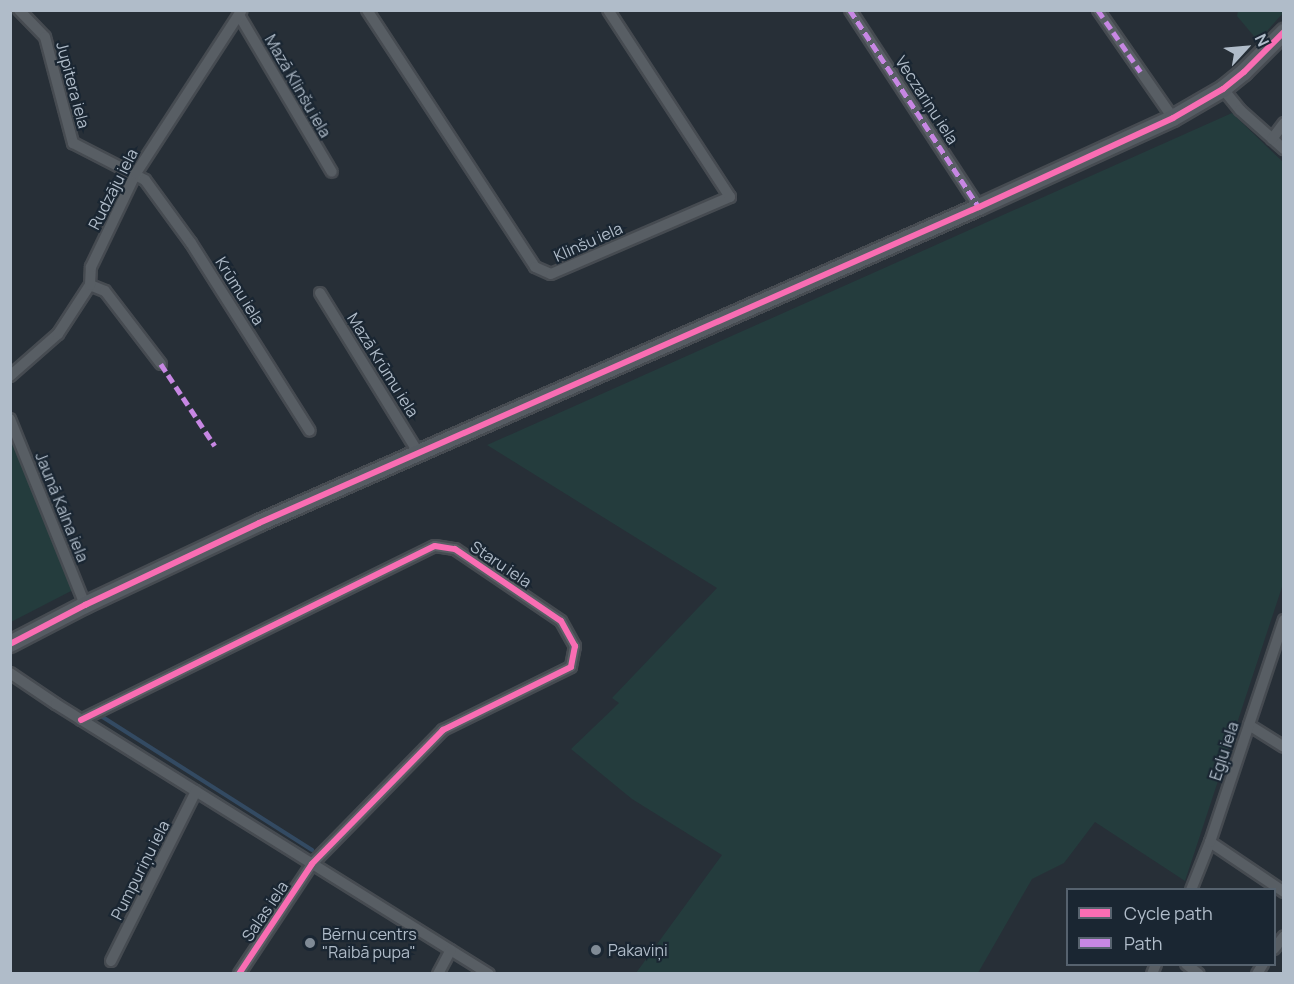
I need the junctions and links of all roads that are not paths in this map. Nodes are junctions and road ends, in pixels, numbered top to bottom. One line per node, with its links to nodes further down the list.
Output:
1 (367, 10): 2 (street, Klinšu iela)
2 (608, 10)
3 (850, 10): 15 (street, Veczariņu iela)
4 (1098, 10): 9 (street)
5 (20, 11): 14 (street, Jupitera iela)
6 (240, 13): 13 (street, Mazā Klinšu iela); 14 (street, Rudzāju iela)
7 (1284, 32): 8 (main road)
8 (1223, 89): 9 (main road); 11 (street)
9 (1173, 118): 15 (main road)
10 (1284, 123): 11 (street)
11 (1272, 139): 12 (street)
12 (1284, 149)
13 (332, 172)
14 (135, 173): 16 (street, Rudzāju iela); 21 (street, Krūmu iela)
15 (979, 207): 22 (main road)
16 (90, 285): 18 (street); 19 (street, Rudzāju iela)
17 (320, 293): 22 (street, Mazā Krūmu iela)
18 (161, 364)
19 (10, 376)
20 (10, 419): 23 (street, Jaunā Kalna iela)
21 (310, 431)
22 (419, 454): 23 (main road)
23 (85, 605): 25 (main road)
24 (1284, 620): 28 (street, Egļu iela)
25 (10, 644)
26 (10, 673): 27 (street)
27 (81, 720): 30 (street); 32 (street, Staru iela)
28 (1249, 725): 29 (street); 31 (street, Egļu iela)
29 (1284, 747)
30 (195, 791): 32 (street); 36 (street, Pumpuriņu iela)
31 (1210, 842): 33 (street, Egļu iela); 34 (street)
32 (312, 864): 35 (street); 37 (street, Salas iela)
33 (1192, 888)
34 (1284, 892)
35 (451, 950): 38 (street); 39 (street)
36 (111, 961)
37 (239, 974)
38 (438, 974)
39 (489, 974)

